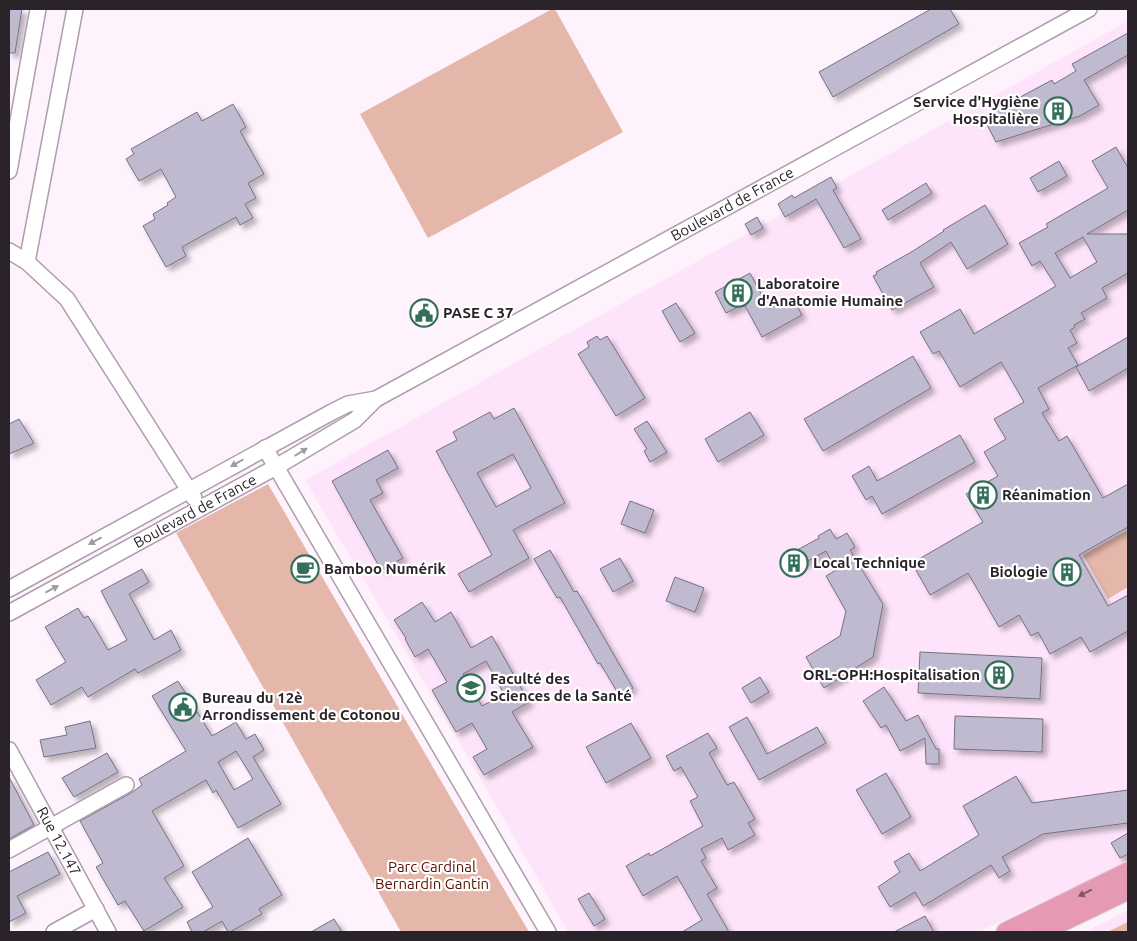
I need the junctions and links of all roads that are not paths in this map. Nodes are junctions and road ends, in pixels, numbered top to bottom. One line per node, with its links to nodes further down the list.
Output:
1 (38, 9): 4 (street)
2 (75, 9): 7 (street)
3 (1089, 9): 8 (street, Boulevard de France)
4 (14, 113): 5 (street)
5 (9, 170)
6 (9, 251): 7 (street)
7 (27, 262): 11 (street)
8 (376, 399): 9 (street, Boulevard de France); 10 (street, Boulevard de France, one-way to 8)
9 (265, 448): 10 (street); 11 (street, Boulevard de France, one-way to 11)
10 (276, 467): 12 (street, Boulevard de France); 24 (street)
11 (190, 491): 12 (street); 13 (street, Boulevard de France, one-way to 13)
12 (200, 508): 14 (street, Boulevard de France, one-way to 12)
13 (9, 589)
14 (9, 613)
15 (9, 750): 17 (street, Rue 12.147)
16 (126, 786): 17 (street)
17 (51, 827): 18 (street); 21 (street, Rue 12.147)
18 (9, 850)
19 (1128, 872): 25 (main road, one-way to 25)
20 (1128, 890): 26 (main road)
21 (96, 909): 22 (street); 23 (street, Rue 12.147)
22 (54, 932)
23 (108, 932)
24 (548, 932)
25 (1006, 932)
26 (1041, 932)

